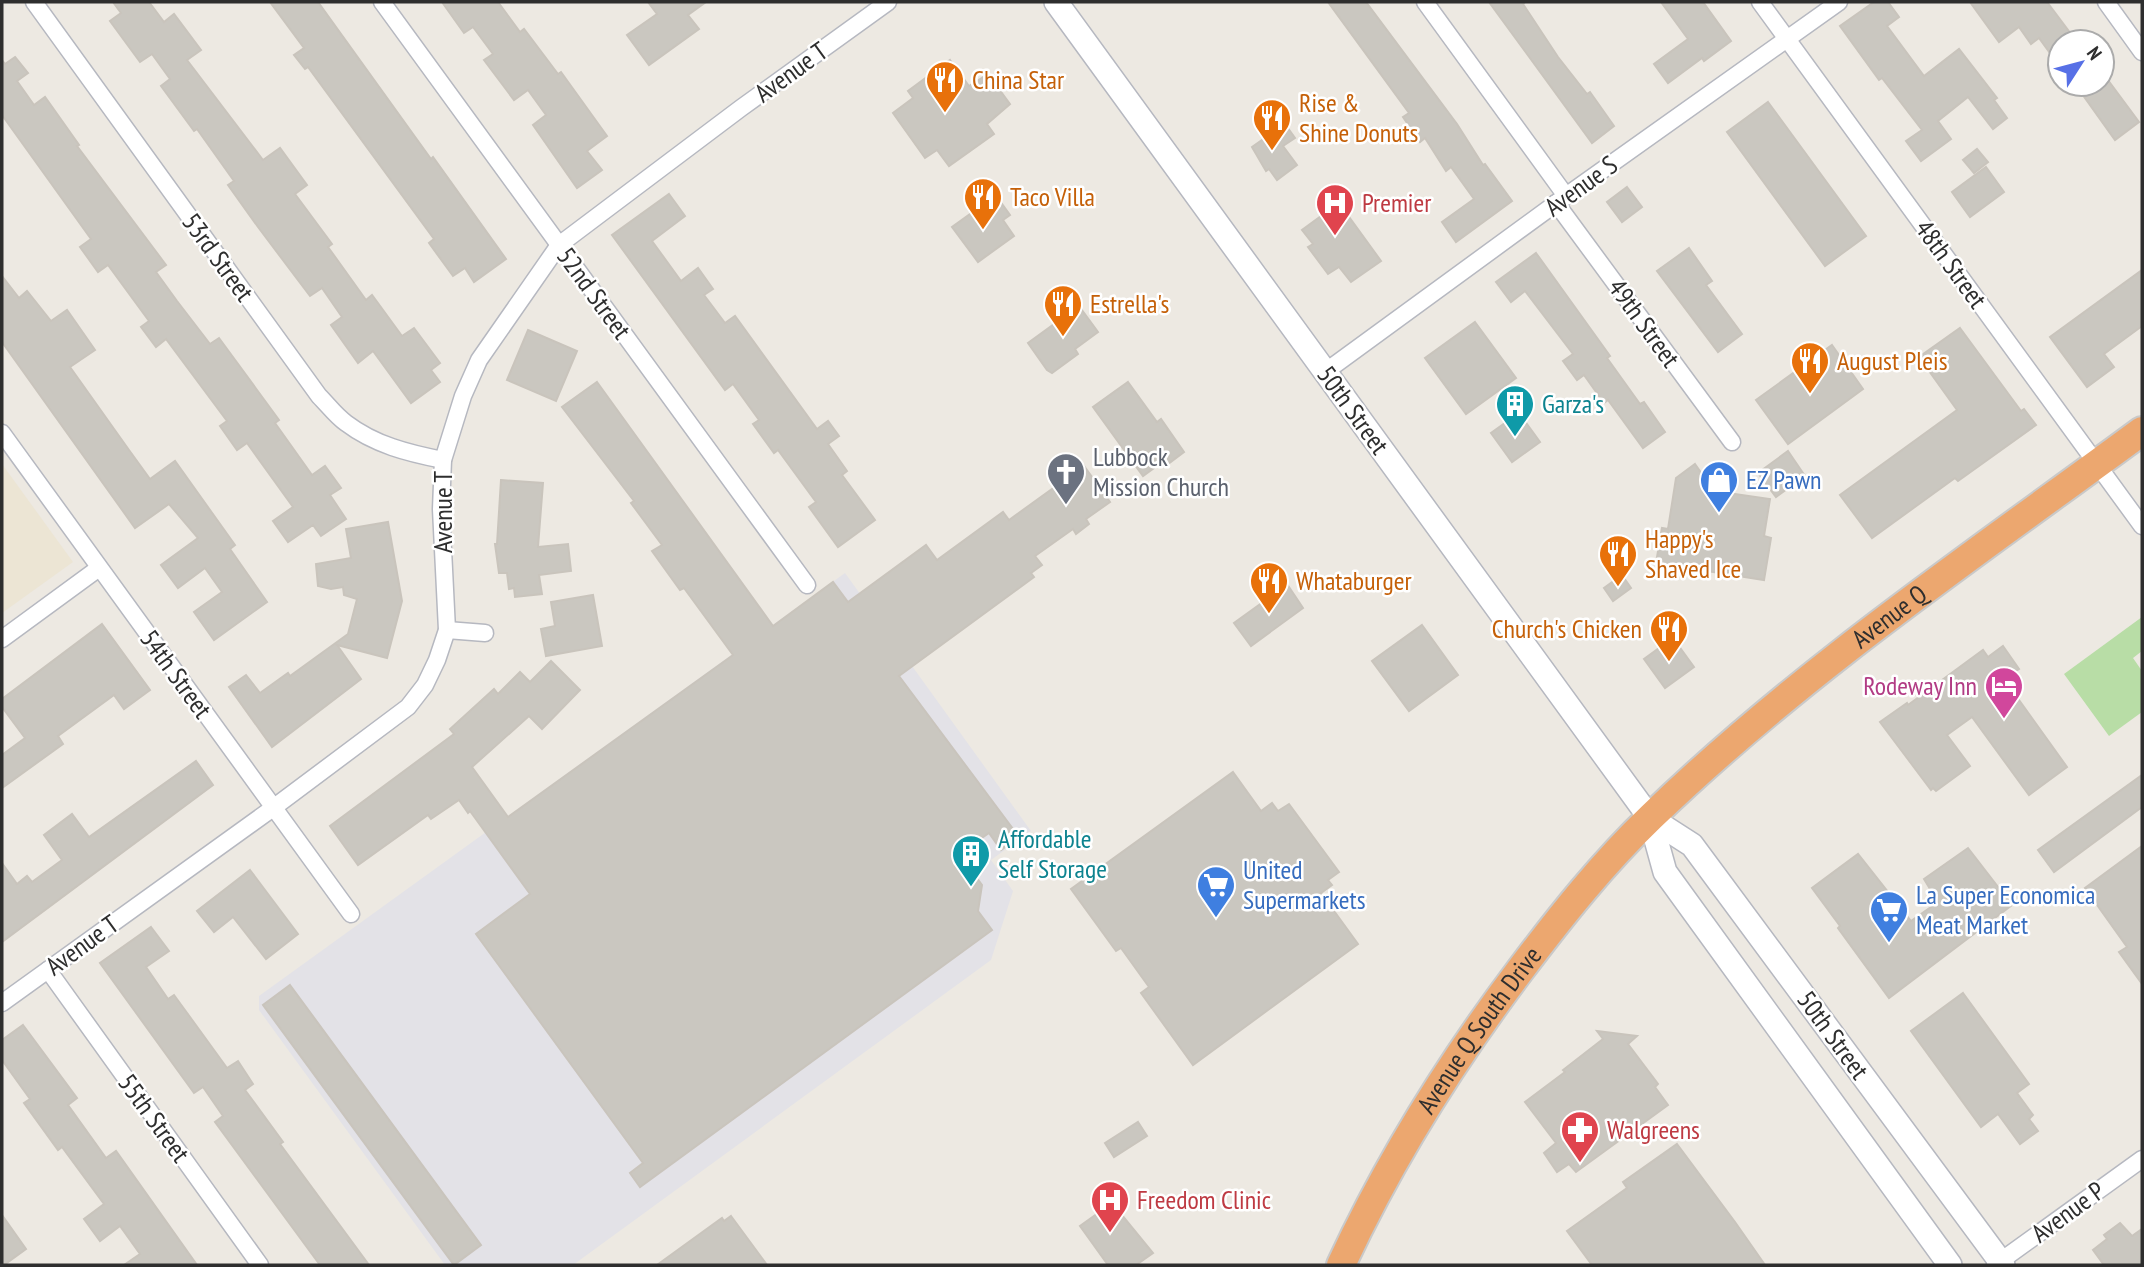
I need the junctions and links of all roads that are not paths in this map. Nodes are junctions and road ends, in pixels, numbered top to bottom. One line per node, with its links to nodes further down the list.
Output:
1 (34, 2): 17 (street, 53rd Street)
2 (382, 2): 12 (street, 52nd Street)
3 (888, 2): 12 (street, Avenue T)
4 (1056, 2): 13 (main road, 50th Street)
5 (1426, 2): 11 (street, 49th Street)
6 (1760, 2): 9 (street, 48th Street)
7 (1839, 2): 9 (street, Avenue S)
8 (2106, 2): 10 (street)
9 (1788, 39): 11 (street, Avenue S); 18 (street, 48th Street)
10 (2142, 52)
11 (1561, 200): 13 (street, Avenue S); 16 (street, 49th Street)
12 (559, 245): 17 (street, Avenue T); 21 (street, 52nd Street)
13 (1325, 372): 26 (main road, 50th Street)
14 (2142, 431): 18 (highway, Avenue Q)
15 (2, 433): 20 (street, 54th Street)
16 (1732, 442)
17 (443, 460): 22 (street, Avenue T)
18 (2097, 464): 19 (street, 48th Street); 26 (highway, Avenue Q)
19 (2142, 526)
20 (99, 568): 24 (street); 25 (street, 54th Street)
21 (807, 585)
22 (447, 630): 23 (street); 25 (street, Avenue T)
23 (485, 633)
24 (2, 639)
25 (273, 808): 27 (street, 54th Street); 28 (street, Avenue T)
26 (1650, 818): 31 (main road, 50th Street); 33 (highway, Avenue Q South Drive); 34 (main road, 50th Street)
27 (351, 914)
28 (48, 970): 29 (street, Avenue T); 32 (street, 55th Street)
29 (2, 1003)
30 (2142, 1159): 31 (street, Avenue P)
31 (1999, 1264)
32 (260, 1265)
33 (1341, 1265)
34 (1950, 1265)

